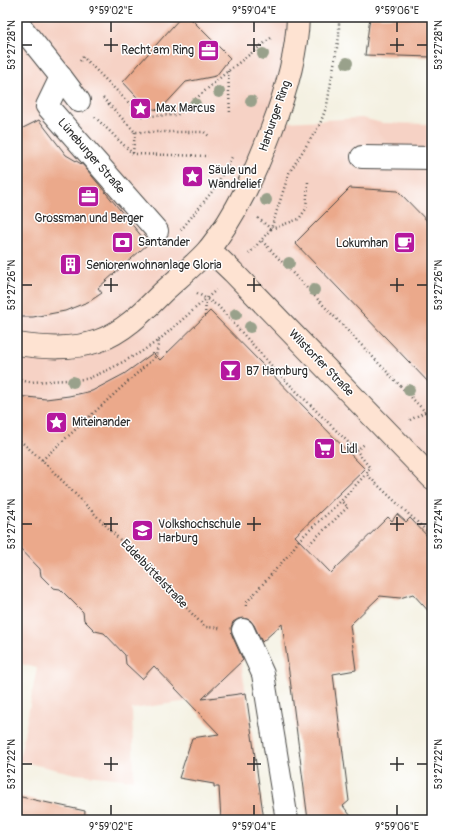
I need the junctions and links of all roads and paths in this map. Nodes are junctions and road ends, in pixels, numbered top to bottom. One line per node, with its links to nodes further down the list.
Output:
1 (298, 17): 23 (main road, Harburger Ring)
2 (339, 17): 20 (path)
3 (17, 22): 7 (street)
4 (276, 34): 6 (path)
5 (78, 62): 6 (path)
6 (228, 71): 10 (path)
7 (61, 77): 9 (street); 21 (street, Lüneburger Straße)
8 (99, 94): 12 (path)
9 (79, 101)
10 (230, 114)
11 (96, 118): 14 (path)
12 (135, 132): 13 (path); 14 (path)
13 (209, 136)
14 (133, 154): 15 (path)
15 (208, 156)
16 (362, 157): 17 (street)
17 (432, 158)
18 (308, 182): 20 (path)
19 (215, 188): 22 (path)
20 (271, 229): 30 (path)
21 (157, 231)
22 (178, 234)
23 (209, 249): 26 (main road, Harburger Ring); 36 (main road, Wilstorfer Straße)
24 (206, 316): 35 (path)
25 (159, 340): 33 (path)
26 (17, 344)
27 (17, 380): 28 (path)
28 (30, 382)
29 (432, 408): 30 (path)
30 (425, 412): 31 (path)
31 (432, 419)
32 (17, 438): 33 (path, Eddelbüttelstraße)
33 (42, 460): 40 (path, Eddelbüttelstraße)
34 (360, 473): 35 (path)
35 (366, 474): 37 (path); 38 (path)
36 (432, 478)
37 (341, 501): 39 (path); 40 (path)
38 (432, 536)
39 (309, 544)
40 (243, 630): 41 (street)
41 (287, 820)

